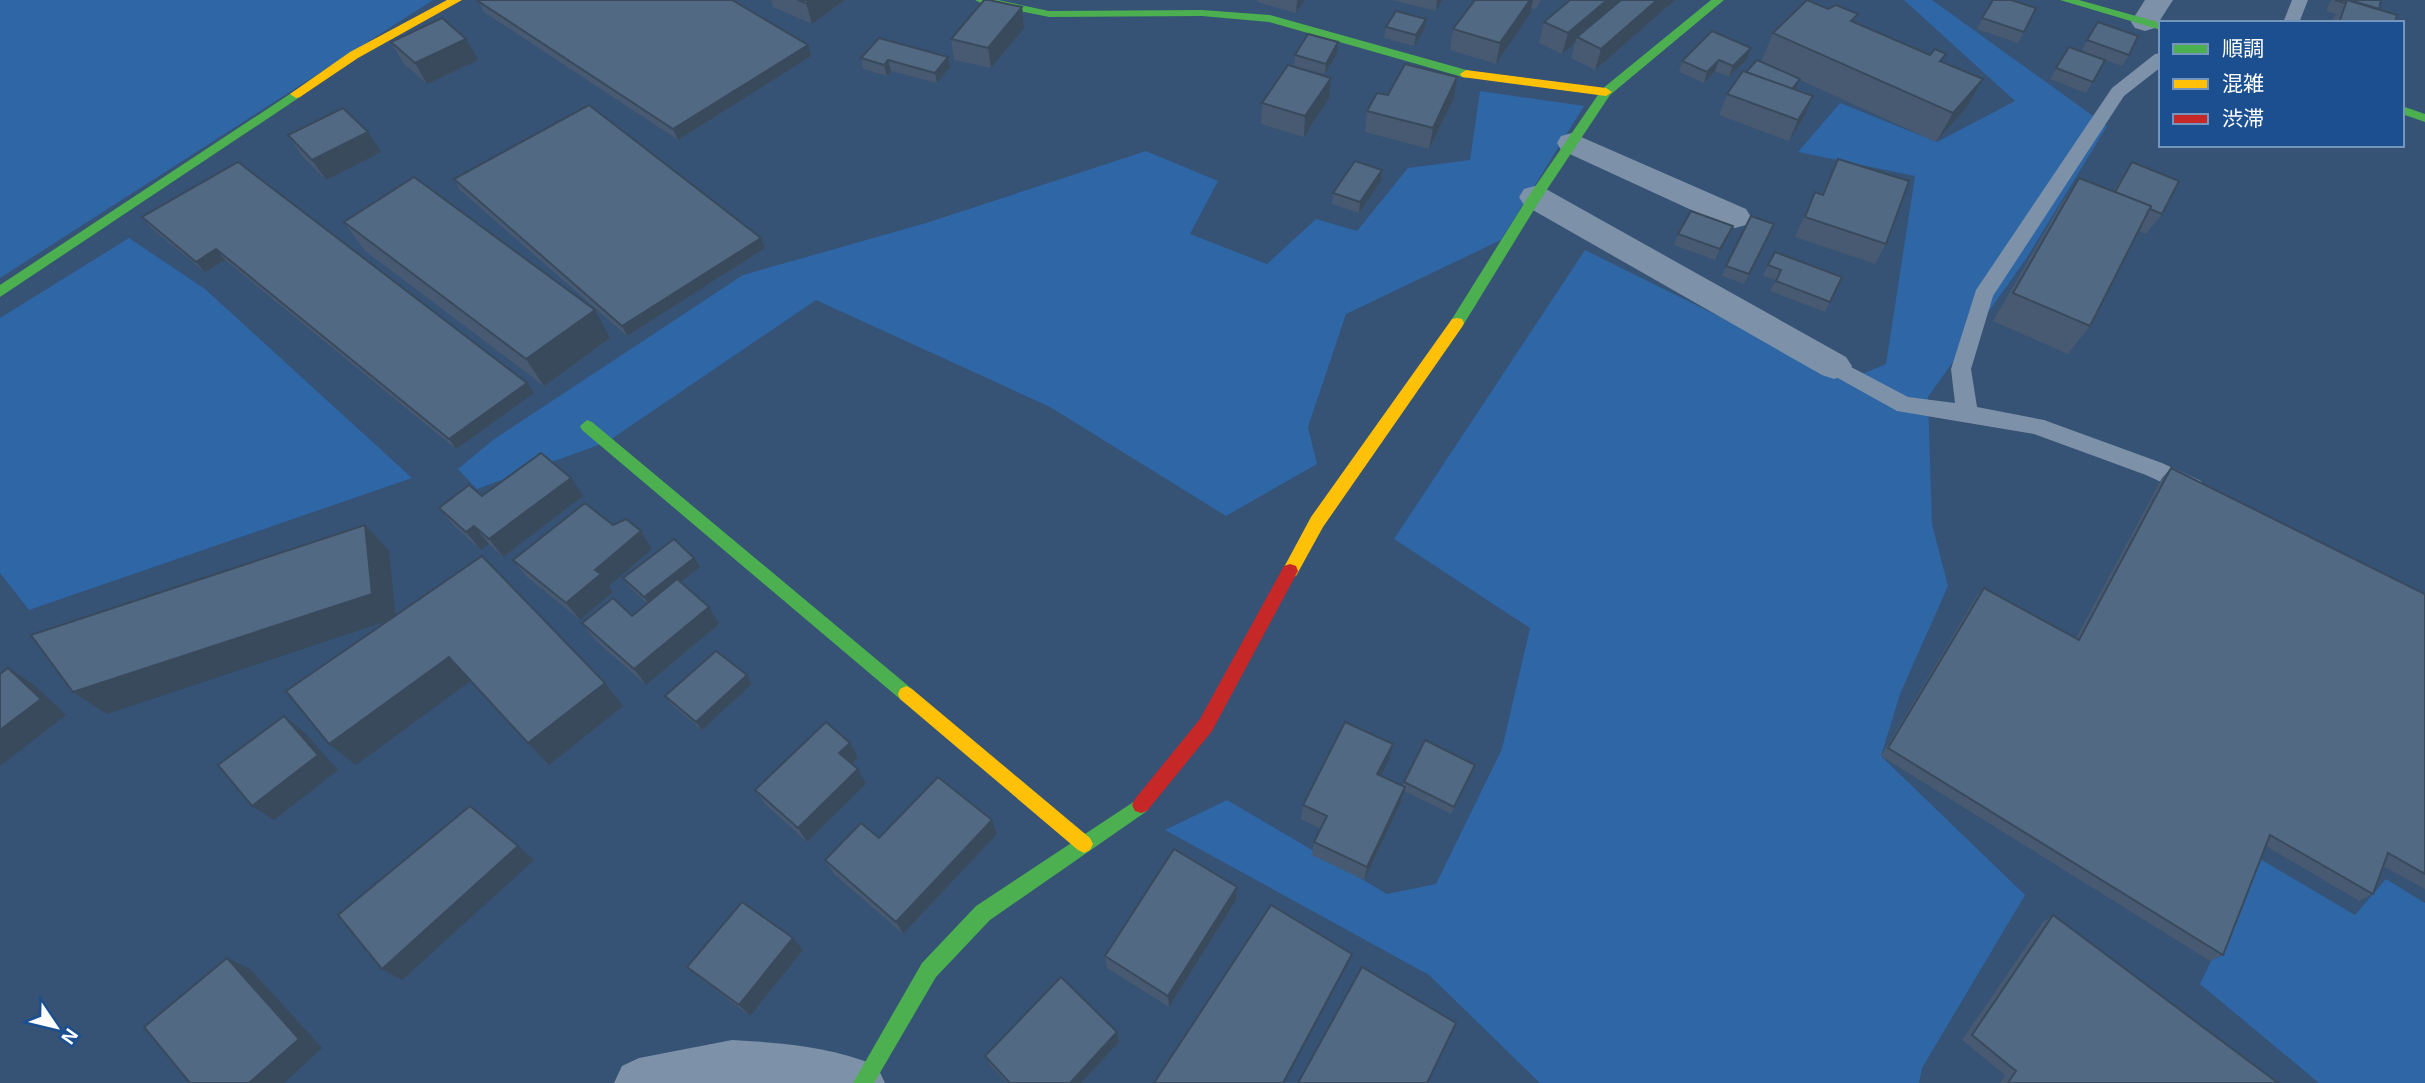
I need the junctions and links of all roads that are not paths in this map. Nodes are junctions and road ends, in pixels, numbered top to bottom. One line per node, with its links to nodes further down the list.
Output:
1 (456, 0): 15 (street)
2 (981, 0): 9 (street)
3 (1718, 0): 9 (street)
4 (2066, 0): 6 (street)
5 (2300, 0): 7 (lane)
6 (2155, 16)
7 (2292, 21)
8 (2159, 60): 17 (lane)
9 (1606, 92): 12 (street)
10 (2404, 111): 11 (street)
11 (2425, 118)
12 (1572, 143): 13 (street); 14 (street)
13 (1535, 197): 16 (street); 20 (street)
14 (1735, 217)
15 (0, 292)
16 (1834, 366): 17 (lane)
17 (1967, 412): 19 (lane)
18 (587, 426): 20 (street)
19 (2216, 498)
20 (1084, 844): 23 (street)
21 (807, 1077): 22 (street); 23 (street)
22 (639, 1083)
23 (862, 1083)

